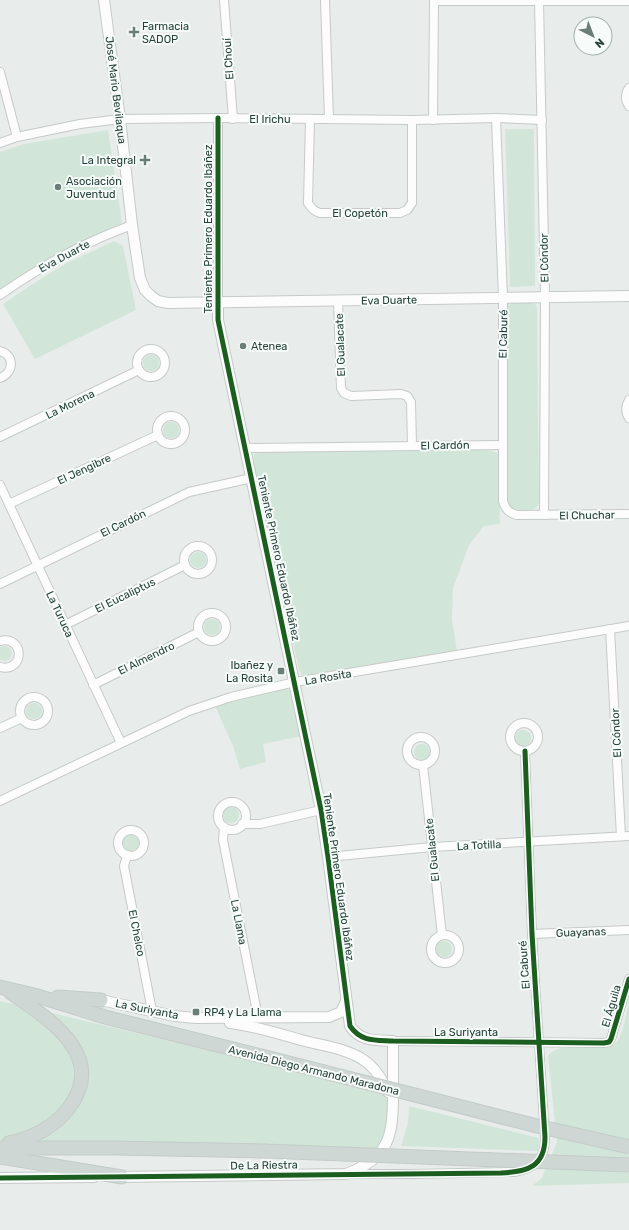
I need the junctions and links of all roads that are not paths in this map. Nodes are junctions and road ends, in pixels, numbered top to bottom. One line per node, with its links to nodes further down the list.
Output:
1 (104, 0): 14 (street, José Mario Bevilaqua)
2 (224, 0): 15 (street, El Chouí)
3 (326, 0): 17 (street)
4 (434, 0): 5 (street); 19 (street)
5 (477, 1): 6 (street)
6 (539, 1): 7 (street); 20 (street, El Cóndor)
7 (577, 1): 8 (street)
8 (629, 1)
9 (0, 72): 21 (street)
10 (629, 88): 11 (street)
11 (629, 106)
12 (218, 118): 14 (street, El Irichu); 15 (street, El Irichu); 30 (street, Teniente Primero Eduardo Ibáñez)
13 (496, 118): 19 (street, El Irichu); 20 (street, El Irichu); 28 (street, El Caburé)
14 (120, 119): 21 (street, El Irichu); 23 (street, José Mario Bevilaqua)
15 (232, 119): 16 (street, El Irichu)
16 (310, 119): 17 (street, El Irichu); 18 (street, El Copetón)
17 (329, 119): 18 (street, El Irichu)
18 (412, 120): 19 (street, El Irichu)
19 (433, 120)
20 (542, 120): 27 (street, El Cóndor)
21 (17, 137): 22 (street, El Irichu)
22 (0, 143)
23 (132, 225): 24 (street, Eva Duarte); 25 (street, José Mario Bevilaqua)
24 (0, 295)
25 (151, 296): 30 (street, Eva Duarte)
26 (629, 296): 27 (street, Eva Duarte)
27 (545, 297): 28 (street, Eva Duarte); 45 (street, El Cóndor)
28 (503, 298): 29 (street, Eva Duarte); 38 (street, El Caburé)
29 (338, 301): 30 (street, Eva Duarte); 39 (street, El Gualacate)
30 (218, 303): 40 (street, Teniente Primero Eduardo Ibáñez)
31 (0, 351): 33 (street)
32 (139, 370): 37 (street, La Morena)
33 (0, 378)
34 (629, 400): 35 (street)
35 (629, 418)
36 (158, 435): 43 (street, El Jengibre)
37 (0, 437)
38 (502, 445): 39 (street, El Cardón); 45 (street, El Caburé)
39 (412, 446): 40 (street, El Cardón)
40 (245, 448): 41 (street, Teniente Primero Eduardo Ibáñez)
41 (252, 478): 46 (street, El Cardón); 55 (street, Teniente Primero Eduardo Ibáñez)
42 (0, 485): 43 (street, La Turuca)
43 (9, 504): 46 (street, La Turuca)
44 (629, 514): 45 (street, El Chuchar)
45 (544, 515)
46 (38, 565): 48 (street, El Cardón); 49 (street, La Turuca)
47 (185, 565): 49 (street, El Eucaliptus)
48 (0, 584)
49 (65, 625): 56 (street, La Turuca)
50 (629, 626): 51 (street, La Rosita)
51 (610, 629): 55 (street, La Rosita); 66 (street, El Cóndor)
52 (199, 632): 56 (street, El Almendro)
53 (0, 641): 54 (street)
54 (0, 667)
55 (295, 682): 59 (street, La Rosita); 63 (street, Teniente Primero Eduardo Ibáñez)
56 (93, 685): 59 (street, La Turuca)
57 (22, 718): 58 (street)
58 (0, 728)
59 (121, 744): 62 (street, La Rosita)
60 (525, 751): 67 (street, El Caburé)
61 (423, 765): 68 (street, El Gualacate)
62 (0, 801)
63 (321, 810): 64 (street); 70 (street, Teniente Primero Eduardo Ibáñez)
64 (242, 824): 65 (street); 65 (street)
65 (224, 827): 80 (street, La Llama)
66 (625, 836): 67 (street, La Totilla)
67 (528, 842): 68 (street, La Totilla); 72 (street, El Caburé)
68 (432, 847): 70 (street, La Totilla); 73 (street, El Gualacate)
69 (128, 855): 79 (street, El Chelco)
70 (328, 857): 78 (street, Teniente Primero Eduardo Ibáñez)
71 (629, 930): 72 (street, Guayanas)
72 (532, 934): 84 (street, El Caburé)
73 (442, 935)
74 (629, 979): 82 (street, El Águila)
75 (2, 987): 76 (main road, Avenida Diego Armando Maradona); 86 (main road)
76 (34, 995): 77 (main road); 87 (main road, Avenida Diego Armando Maradona, bridge)
77 (101, 1000): 79 (street, La Suriyanta)
78 (346, 1000): 80 (street, La Suriyanta); 83 (street, La Suriyanta)
79 (152, 1011): 81 (street, La Suriyanta)
80 (258, 1017): 81 (street, La Suriyanta)
81 (196, 1018): 85 (street)
82 (611, 1039): 84 (street, La Suriyanta)
83 (393, 1042): 84 (street, La Suriyanta); 85 (street)
84 (539, 1042): 90 (street, El Caburé)
85 (393, 1103): 91 (street)
86 (0, 1146): 89 (main road, bridge)
87 (629, 1147)
88 (0, 1157): 92 (main road)
89 (629, 1165)
90 (527, 1169): 91 (street, De La Riestra)
91 (346, 1174): 92 (street, De La Riestra)
92 (122, 1177): 93 (street, De La Riestra)
93 (0, 1178)

